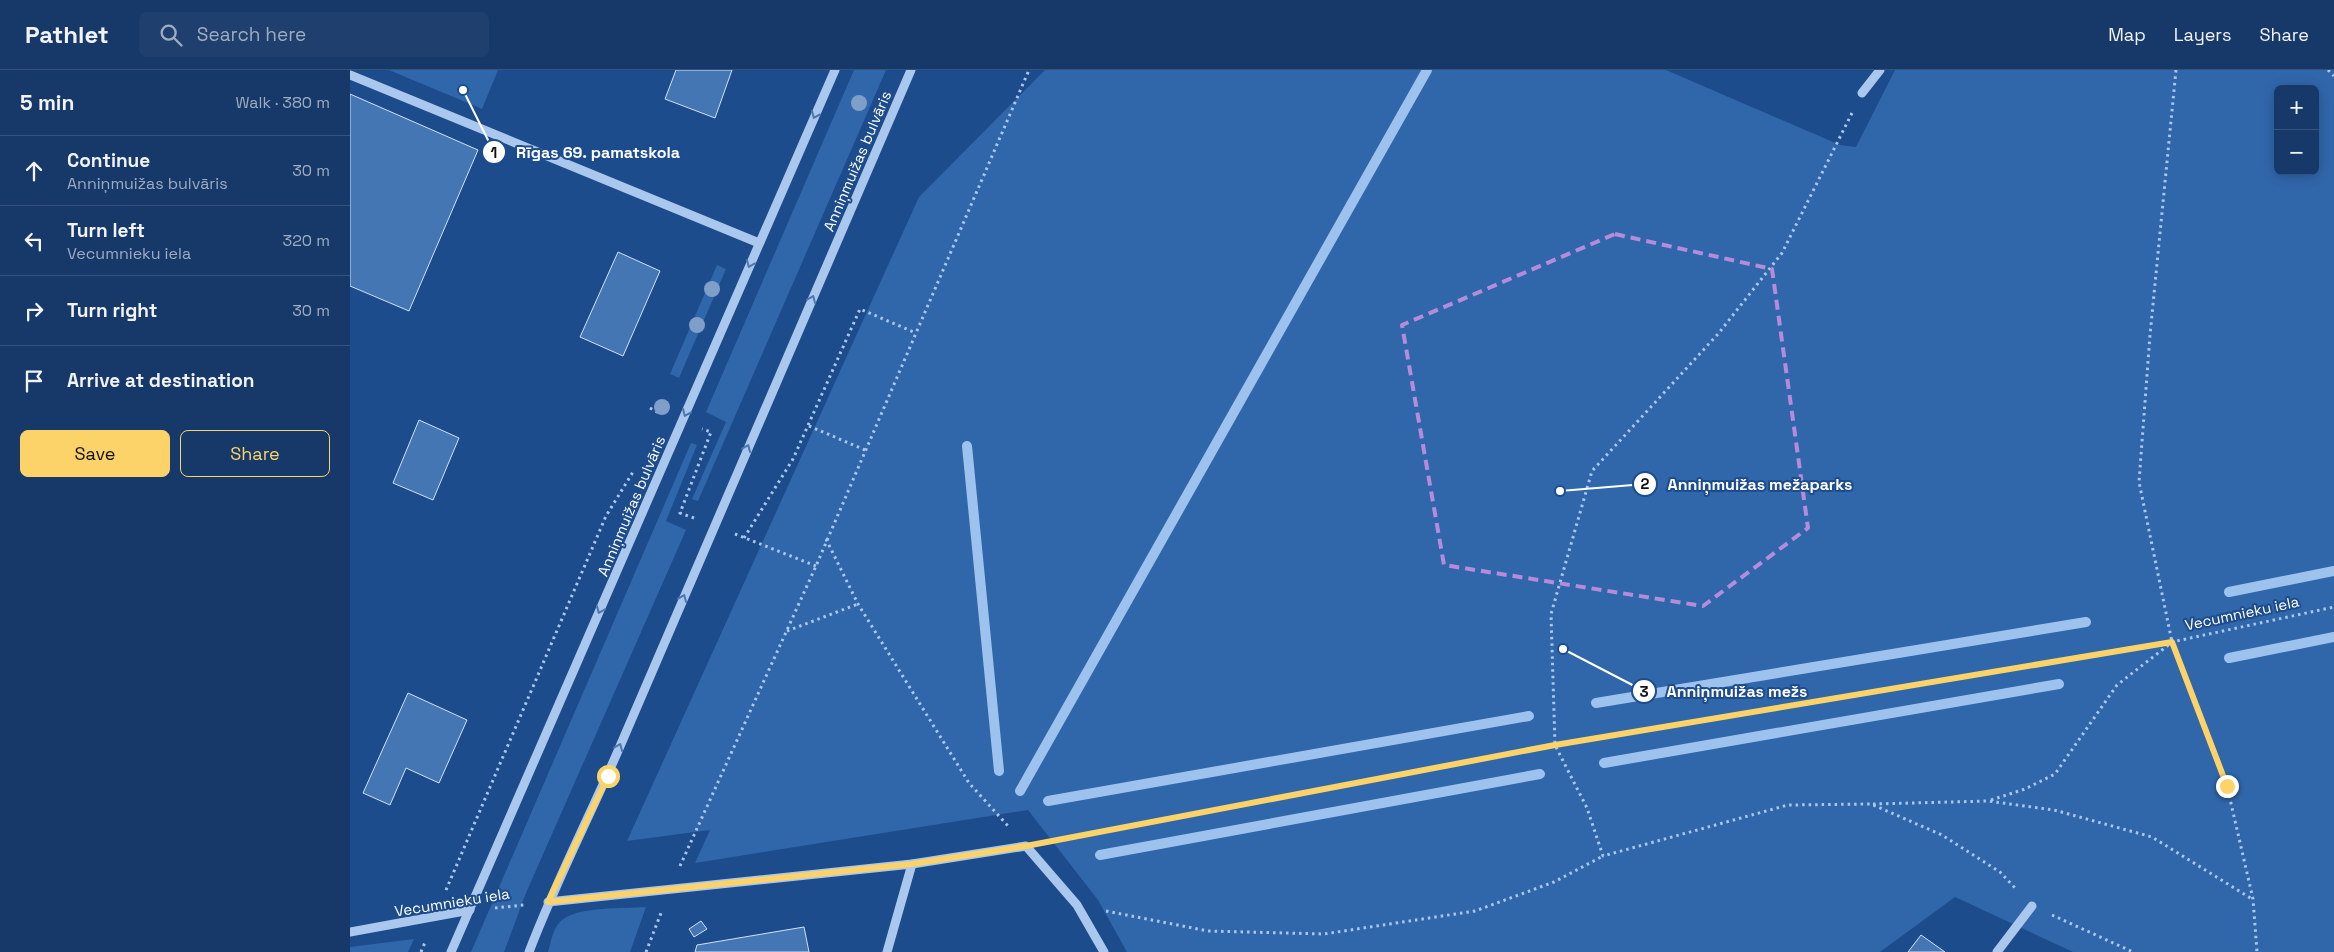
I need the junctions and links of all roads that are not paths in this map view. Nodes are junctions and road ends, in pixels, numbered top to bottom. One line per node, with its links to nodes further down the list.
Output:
1 (835, 70): 6 (street, Anniņmuižas bulvāris, one-way to 6)
2 (911, 70): 8 (street, Anniņmuižas bulvāris, one-way to 2)
3 (1880, 70): 5 (street)
4 (350, 75): 6 (street)
5 (1862, 92)
6 (759, 243): 10 (street, Anniņmuižas bulvāris, one-way to 10)
7 (912, 864): 8 (street); 14 (street); 15 (street)
8 (548, 902): 13 (street, Anniņmuižas bulvāris)
9 (2032, 906): 16 (street)
10 (470, 910): 11 (street, Vecumnieku iela); 12 (street, Anniņmuižas bulvāris)
11 (350, 932)
12 (451, 952)
13 (529, 952)
14 (887, 952)
15 (1104, 952)
16 (1997, 952)

